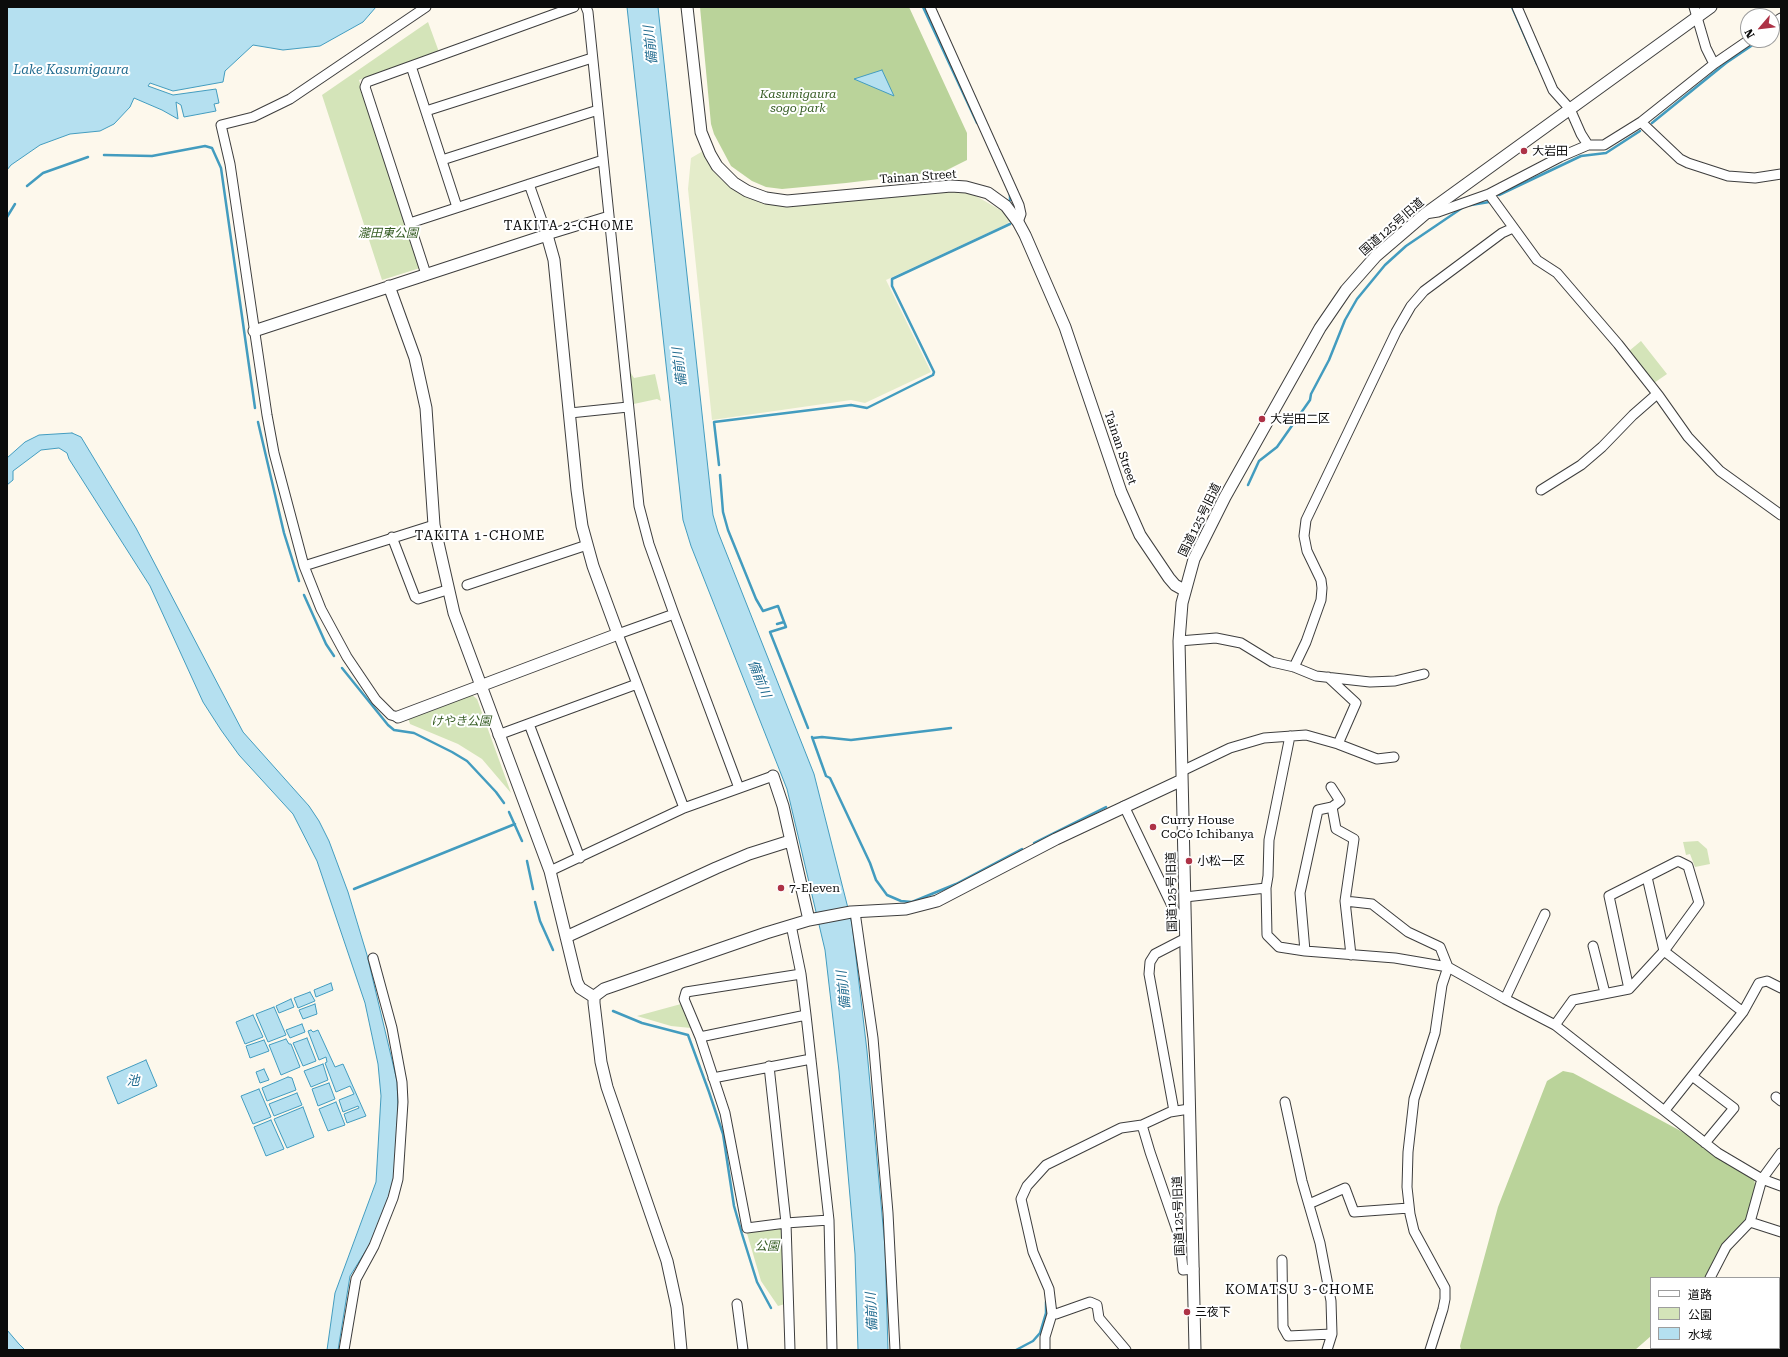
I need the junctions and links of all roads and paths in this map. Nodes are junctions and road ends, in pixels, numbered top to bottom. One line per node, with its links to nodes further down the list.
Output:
1 (426, 7): 32 (street)
2 (574, 7): 12 (street)
3 (586, 7): 10 (street)
4 (687, 7): 26 (street, Tainan Street)
5 (930, 7): 26 (street)
6 (1517, 7): 13 (street)
7 (1711, 7): 8 (street, 国道125号旧道)
8 (1696, 12): 11 (street); 13 (street, 国道125号旧道)
9 (1740, 46): 11 (street)
10 (592, 58): 14 (street); 15 (street)
11 (1714, 64): 16 (street)
12 (411, 66): 15 (street); 27 (street)
13 (1570, 109): 17 (street); 24 (street, 国道125号旧道)
14 (598, 110): 18 (street); 19 (street)
15 (426, 111): 18 (street)
16 (1641, 122): 17 (street); 20 (street)
17 (1588, 146): 22 (street)
18 (442, 160): 23 (street)
19 (603, 160): 21 (street); 25 (street)
20 (1781, 174)
21 (529, 184): 23 (street); 29 (street)
22 (1489, 194): 24 (street); 28 (street)
23 (457, 207): 27 (street)
24 (1425, 214): 44 (street, 国道125号旧道)
25 (609, 216): 29 (street); 34 (street)
26 (1018, 222): 44 (street, Tainan Street)
27 (410, 223): 30 (street)
28 (1513, 228): 33 (street); 48 (street)
29 (547, 235): 30 (street); 35 (street)
30 (426, 274): 31 (street)
31 (389, 286): 32 (street); 38 (street)
32 (254, 331): 41 (street)
33 (1657, 394): 36 (street); 37 (street)
34 (628, 407): 35 (street); 45 (street)
35 (570, 413): 40 (street)
36 (1541, 490)
37 (1781, 515)
38 (434, 525): 39 (street); 43 (street)
39 (392, 537): 41 (street); 43 (street)
40 (587, 545): 42 (street); 46 (street)
41 (304, 566): 53 (street)
42 (467, 585)
43 (448, 590): 52 (street)
44 (1184, 590): 47 (street, 国道125号旧道)
45 (674, 614): 46 (street); 62 (street)
46 (618, 634): 51 (street); 52 (street)
47 (1179, 641): 48 (street); 59 (street, 国道125号旧道)
48 (1294, 667): 50 (street)
49 (1424, 674): 50 (street)
50 (1328, 678): 57 (street)
51 (637, 684): 54 (street); 65 (street)
52 (480, 686): 53 (street); 55 (street)
53 (398, 717)
54 (529, 724): 55 (street); 67 (street)
55 (498, 735): 68 (street)
56 (1290, 736): 57 (street); 59 (street); 70 (street)
57 (1338, 744): 58 (street)
58 (1394, 757)
59 (1182, 775): 63 (street); 71 (street, 国道125号旧道)
60 (773, 776): 62 (street); 66 (street)
61 (1331, 787): 64 (street)
62 (739, 788): 65 (street)
63 (1124, 806): 73 (street); 75 (street)
64 (1332, 807): 72 (street); 82 (street)
65 (684, 808): 67 (street)
66 (790, 841): 76 (street); 78 (street)
67 (580, 858): 68 (street)
68 (550, 871): 78 (street)
69 (1647, 877): 81 (street); 81 (street); 88 (street)
70 (1266, 888): 71 (street); 82 (street)
71 (1185, 897): 75 (street, 国道125号旧道)
72 (1345, 901): 83 (street); 85 (street)
73 (853, 912): 76 (street); 126 (street)
74 (1545, 914): 91 (street)
75 (1185, 917): 79 (street, 国道125号旧道)
76 (812, 920): 77 (street)
77 (791, 925): 86 (street); 90 (street)
78 (566, 937): 90 (street)
79 (1186, 938): 101 (street, 国道125号旧道); 103 (street)
80 (1593, 946): 89 (street)
81 (1664, 950): 88 (street); 92 (street)
82 (1305, 951): 83 (street)
83 (1351, 955): 85 (street)
84 (372, 958): 121 (street)
85 (1448, 967): 91 (street); 110 (street)
86 (801, 974): 93 (street); 95 (street)
87 (1781, 988): 92 (street)
88 (1629, 989): 89 (street)
89 (1605, 993): 94 (street)
90 (594, 997): 122 (street)
91 (1505, 999): 94 (street)
92 (1743, 1012): 98 (street)
93 (806, 1014): 95 (street); 96 (street)
94 (1555, 1025): 102 (street)
95 (700, 1038): 99 (street)
96 (811, 1059): 97 (street); 111 (street)
97 (769, 1066): 99 (street); 113 (street)
98 (1692, 1076): 102 (street); 105 (street)
99 (713, 1078): 113 (street)
100 (1285, 1102): 109 (street)
101 (1189, 1109): 103 (street); 116 (street, 国道125号旧道)
102 (1665, 1110): 105 (street)
103 (1174, 1111): 104 (street)
104 (1142, 1125): 116 (street); 119 (street)
105 (1705, 1143): 107 (street)
106 (1781, 1153): 107 (street)
107 (1762, 1179): 108 (street); 112 (street)
108 (1781, 1186)
109 (1309, 1204): 110 (street); 120 (street)
110 (1409, 1208): 131 (street)
111 (829, 1220): 113 (street); 125 (street)
112 (1750, 1222): 114 (street); 117 (street)
113 (786, 1223): 124 (street)
114 (1781, 1232)
115 (1282, 1260): 120 (street)
116 (1194, 1269): 129 (street, 国道125号旧道)
117 (1711, 1277)
118 (737, 1304): 123 (street)
119 (1052, 1314): 127 (street); 128 (street)
120 (1332, 1334): 130 (street)
121 (344, 1350)
122 (681, 1350)
123 (743, 1350)
124 (790, 1350)
125 (832, 1350)
126 (895, 1350)
127 (1045, 1350)
128 (1126, 1350)
129 (1195, 1350)
130 (1327, 1350)
131 (1430, 1350)

